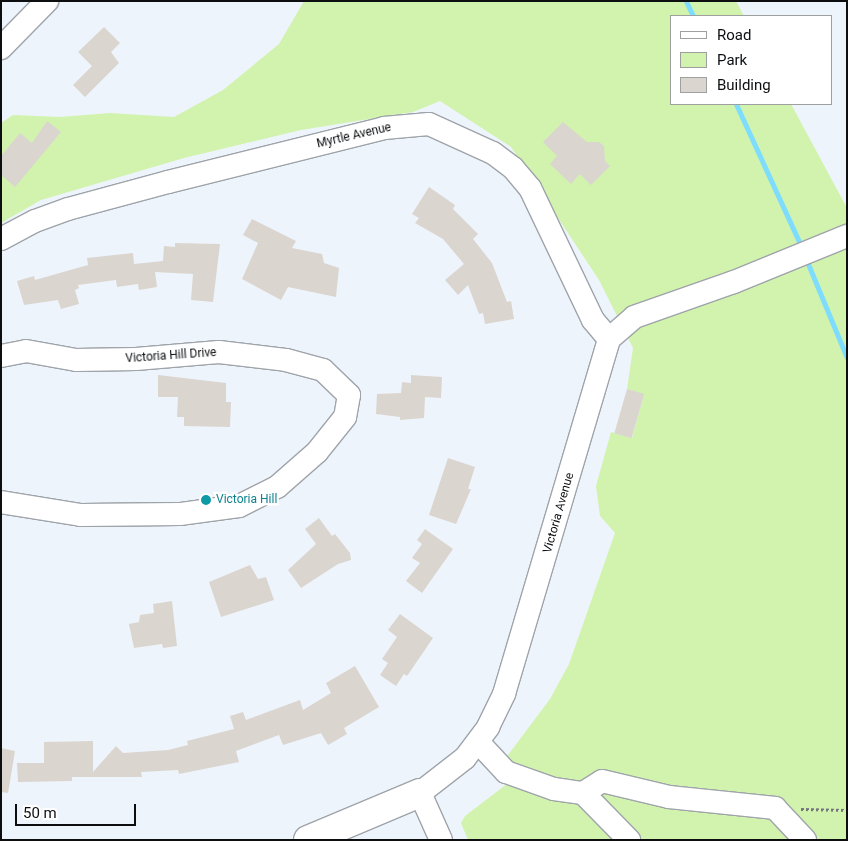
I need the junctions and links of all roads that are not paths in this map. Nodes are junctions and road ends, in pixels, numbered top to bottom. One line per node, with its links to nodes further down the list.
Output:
1 (47, 1): 2 (street)
2 (1, 48)
3 (847, 236): 5 (street)
4 (1, 239): 5 (street, Myrtle Avenue)
5 (609, 339): 8 (street, Victoria Avenue)
6 (1, 356): 7 (street, Victoria Hill Drive)
7 (1, 502)
8 (478, 742): 9 (street, Victoria Avenue); 10 (street)
9 (420, 793): 11 (street); 12 (main road, Victoria Avenue)
10 (583, 793): 13 (street); 14 (street)
11 (439, 839)
12 (308, 840)
13 (629, 840)
14 (805, 840)

